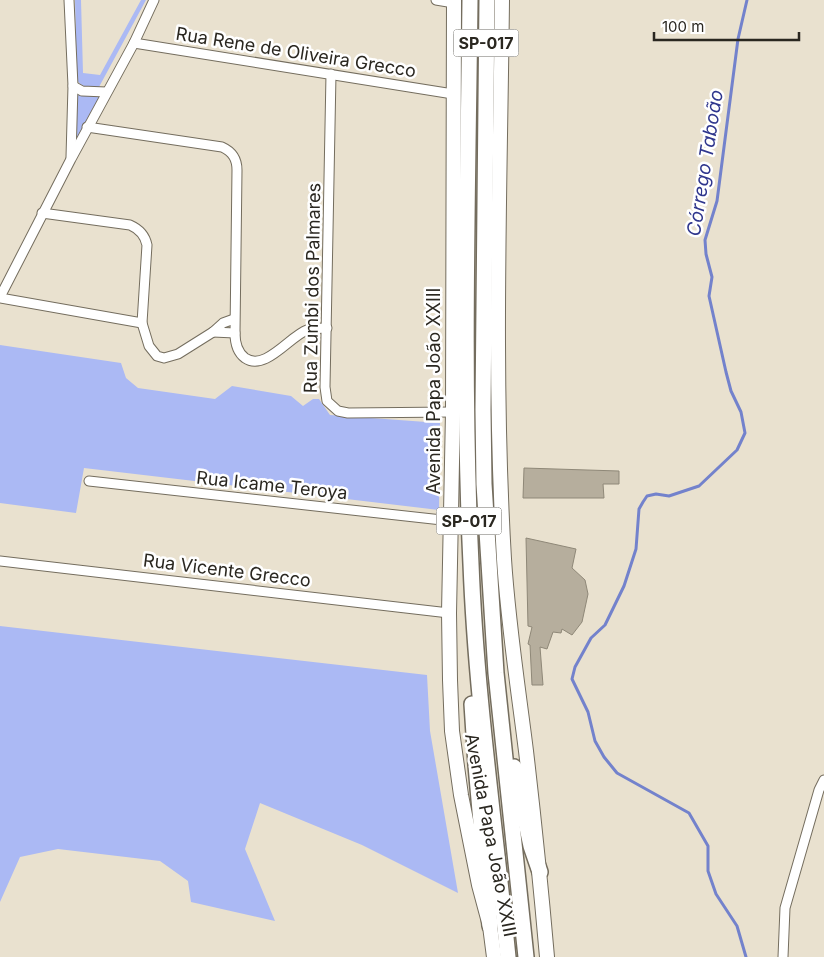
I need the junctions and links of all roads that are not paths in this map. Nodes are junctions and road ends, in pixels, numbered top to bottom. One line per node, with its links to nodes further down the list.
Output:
1 (69, 0): 10 (street)
2 (154, 0): 8 (street)
3 (436, 0): 7 (street)
4 (470, 0): 27 (highway, Avenida Papa João XXIII / SP-017)
5 (487, 0): 28 (highway, Avenida Papa João XXIII / SP-017)
6 (502, 0): 30 (main road, Avenida Papa João XXIII)
7 (454, 2): 12 (main road, Avenida Papa João XXIII)
8 (134, 43): 9 (street, Rua Rene de Oliveira Grecco); 11 (street)
9 (331, 74): 12 (street, Rua Rene de Oliveira Grecco); 19 (street, Rua Zumbi dos Palmares)
10 (73, 86): 11 (street); 14 (street)
11 (106, 92): 13 (street)
12 (453, 94): 22 (main road, Avenida Papa João XXIII)
13 (88, 127): 14 (street); 17 (street)
14 (71, 159): 15 (street)
15 (42, 213): 16 (street); 18 (street)
16 (0, 298): 18 (street)
17 (234, 319): 20 (street); 21 (street)
18 (142, 323): 20 (street)
19 (327, 328): 21 (street); 22 (street, Rua Zumbi dos Palmares)
20 (213, 332): 21 (street)
21 (234, 333)
22 (453, 412): 24 (main road, Avenida Papa João XXIII)
23 (89, 481): 24 (street, Rua Icame Teroya)
24 (451, 521): 26 (main road, Avenida Papa João XXIII)
25 (0, 561): 26 (street, Rua Vicente Grecco)
26 (449, 613): 31 (main road, Avenida Papa João XXIII)
27 (478, 673): 31 (highway); 33 (highway, Avenida Papa João XXIII / SP-017)
28 (496, 673): 30 (highway); 34 (highway, Avenida Papa João XXIII / SP-017)
29 (824, 780): 36 (street)
30 (540, 872): 35 (main road, Avenida Papa João XXIII)
31 (490, 926): 32 (main road, Avenida Papa João XXIII)
32 (494, 957)
33 (508, 957)
34 (526, 957)
35 (547, 957)
36 (783, 957)

